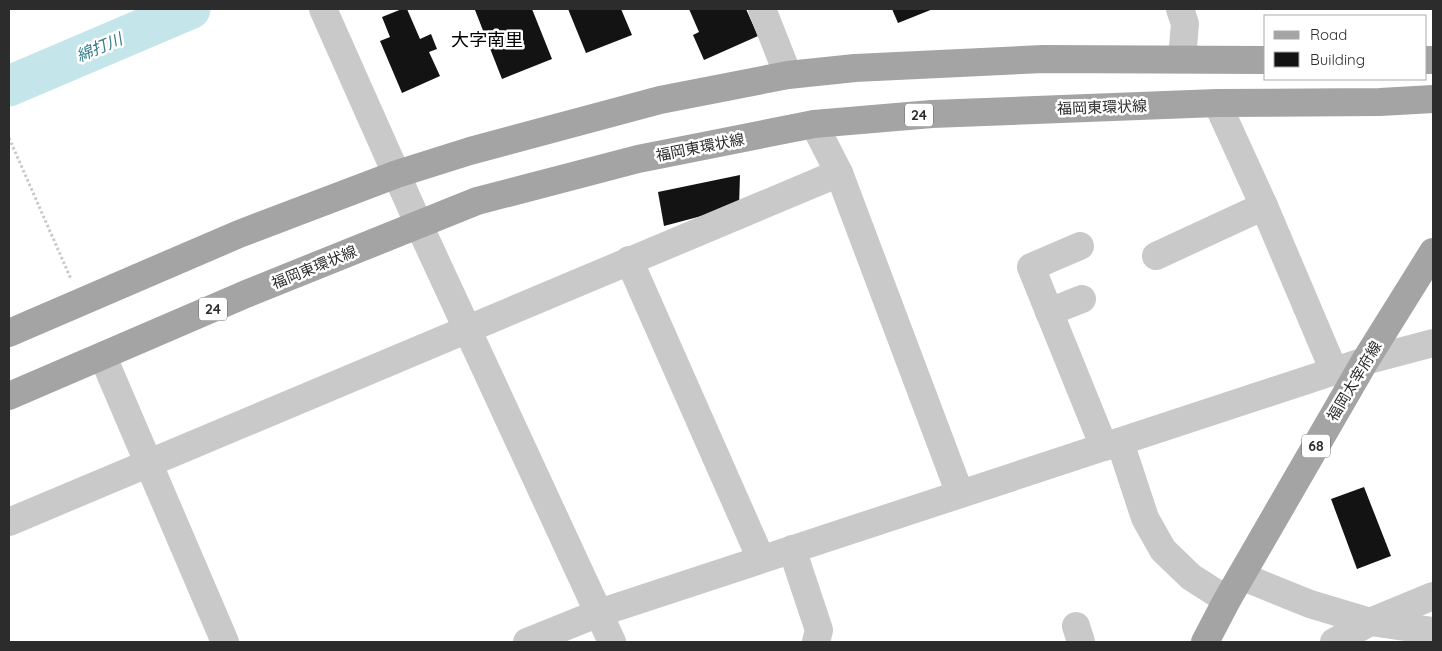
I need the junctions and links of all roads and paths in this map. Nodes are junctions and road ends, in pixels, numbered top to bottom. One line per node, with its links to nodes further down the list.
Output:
1 (323, 9): 12 (street)
2 (762, 9): 6 (street)
3 (1180, 9): 4 (street)
4 (1182, 58): 5 (main road); 6 (main road)
5 (1264, 60)
6 (788, 75): 12 (main road)
7 (1433, 99): 8 (main road, 福岡東環状線 / 24)
8 (1217, 103): 9 (main road, 福岡東環状線 / 24); 13 (street)
9 (814, 124): 11 (street); 14 (main road, 福岡東環状線 / 24)
10 (9, 138): 20 (path)
11 (839, 173): 18 (street); 31 (street)
12 (397, 174): 14 (street); 20 (main road)
13 (1264, 206): 17 (street); 27 (street)
14 (419, 225): 22 (street); 25 (main road, 福岡東環状線 / 24)
15 (1080, 246): 21 (street)
16 (1433, 252): 26 (main road, 福岡太宰府線 / 68)
17 (1156, 256)
18 (629, 260): 22 (street); 34 (street)
19 (1082, 299): 21 (street)
20 (80, 302): 23 (main road)
21 (1049, 312): 29 (street)
22 (466, 328): 30 (street); 38 (street)
23 (9, 333)
24 (1433, 343): 26 (street)
25 (103, 357): 28 (main road, 福岡東環状線 / 24); 30 (street)
26 (1365, 361): 27 (street); 35 (main road, 福岡太宰府線 / 68)
27 (1334, 371): 29 (street)
28 (9, 396)
29 (1112, 444): 31 (street); 37 (street)
30 (148, 463): 32 (street); 41 (street)
31 (960, 494): 33 (street)
32 (9, 522)
33 (792, 549): 34 (street); 44 (street)
34 (761, 559): 38 (street)
35 (1241, 576): 37 (main road, 福岡太宰府線 / 68); 39 (street)
36 (1433, 596): 39 (street)
37 (1228, 600): 45 (main road, 福岡太宰府線 / 68)
38 (599, 613): 42 (street); 43 (street)
39 (1370, 622): 40 (street); 46 (street)
40 (1433, 631)
41 (225, 642)
42 (528, 642)
43 (612, 642)
44 (816, 642)
45 (1205, 642)
46 (1334, 642)

